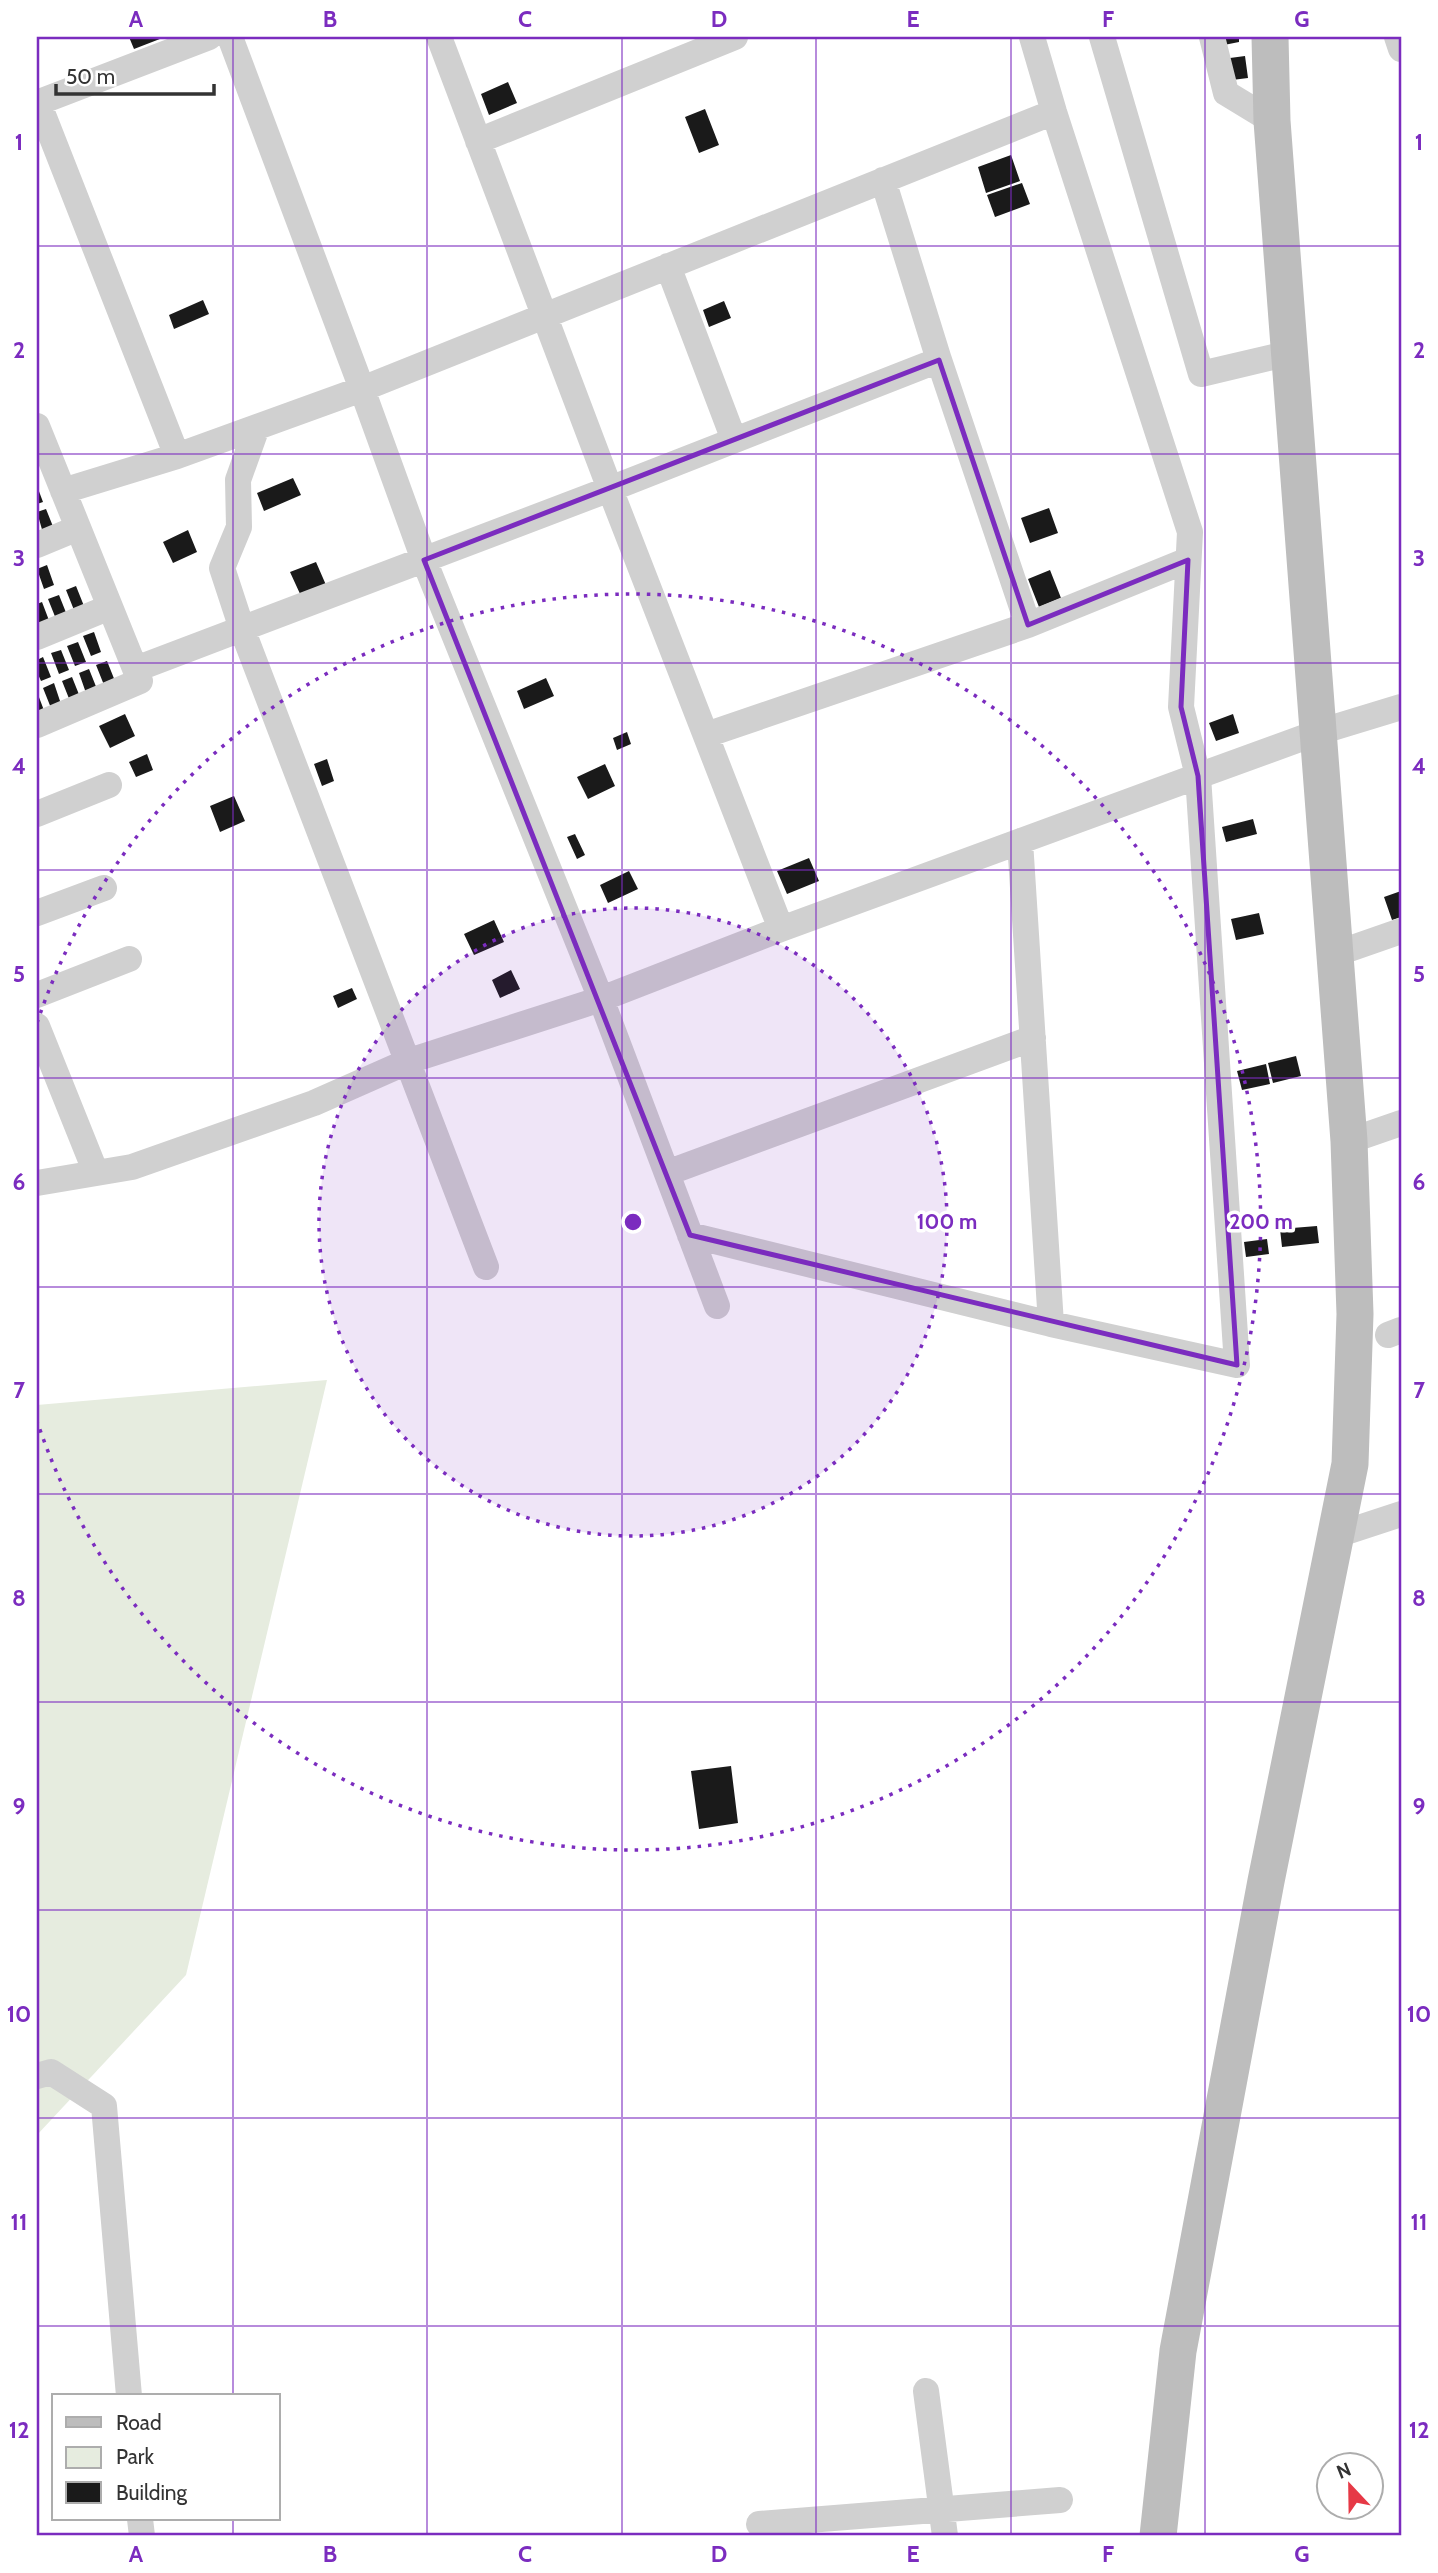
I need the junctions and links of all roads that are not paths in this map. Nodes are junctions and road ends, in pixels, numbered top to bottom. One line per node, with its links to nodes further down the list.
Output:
1 (209, 37): 11 (street)
2 (230, 37): 20 (street)
3 (439, 37): 14 (street)
4 (735, 37): 14 (street)
5 (1032, 37): 12 (street)
6 (1102, 37): 18 (street)
7 (1212, 37): 13 (street)
8 (1270, 37): 13 (street)
9 (1397, 37): 10 (street)
10 (1401, 49)
11 (37, 102): 24 (street)
12 (1054, 111): 15 (street); 31 (street)
13 (1272, 121): 18 (street)
14 (478, 141): 17 (street)
15 (883, 180): 16 (street); 19 (street)
16 (668, 266): 17 (street); 23 (street)
17 (544, 316): 20 (street); 26 (street)
18 (1290, 353): 39 (street)
19 (939, 360): 23 (street); 33 (street)
20 (362, 389): 22 (street); 30 (street)
21 (37, 426): 25 (street)
22 (257, 427): 24 (street); 34 (street)
23 (734, 440): 26 (street)
24 (177, 456): 27 (street)
25 (43, 460): 27 (street)
26 (610, 489): 30 (street); 40 (street)
27 (63, 491): 28 (street)
28 (78, 528): 29 (street); 32 (street)
29 (37, 545)
30 (424, 560): 34 (street); 52 (street)
31 (1188, 560): 33 (street); 41 (street)
32 (110, 607): 35 (street); 36 (street)
33 (1028, 625): 40 (street)
34 (242, 629): 36 (street); 55 (street)
35 (37, 637)
36 (136, 669): 38 (street)
37 (1401, 707): 39 (street)
38 (37, 725)
39 (1319, 733): 41 (street); 49 (street)
40 (705, 734): 47 (street)
41 (1198, 776): 44 (street); 65 (street)
42 (109, 785): 43 (street)
43 (37, 814)
44 (1020, 841): 47 (street); 54 (street)
45 (104, 888): 46 (street)
46 (37, 913)
47 (781, 929): 52 (street)
48 (1401, 932): 49 (street)
49 (1335, 954): 58 (street)
50 (128, 959): 51 (street)
51 (37, 995)
52 (601, 999): 55 (street); 60 (street)
53 (37, 1026): 56 (street)
54 (1033, 1038): 60 (street); 65 (street)
55 (408, 1061): 59 (street); 63 (street)
56 (47, 1080): 59 (street)
57 (1401, 1123): 58 (street)
58 (1349, 1141): 67 (street)
59 (96, 1173): 61 (street)
60 (667, 1173): 62 (street)
61 (37, 1183)
62 (690, 1235): 64 (street); 65 (street)
63 (486, 1267)
64 (717, 1306)
65 (1051, 1324)
66 (1401, 1514): 67 (street)
67 (1334, 1536): 75 (street)
68 (37, 2076): 70 (street)
69 (926, 2391): 72 (street)
70 (129, 2394)
71 (1060, 2500): 72 (street)
72 (941, 2510): 73 (street); 74 (street)
73 (760, 2524)
74 (944, 2536)
75 (1158, 2536)

